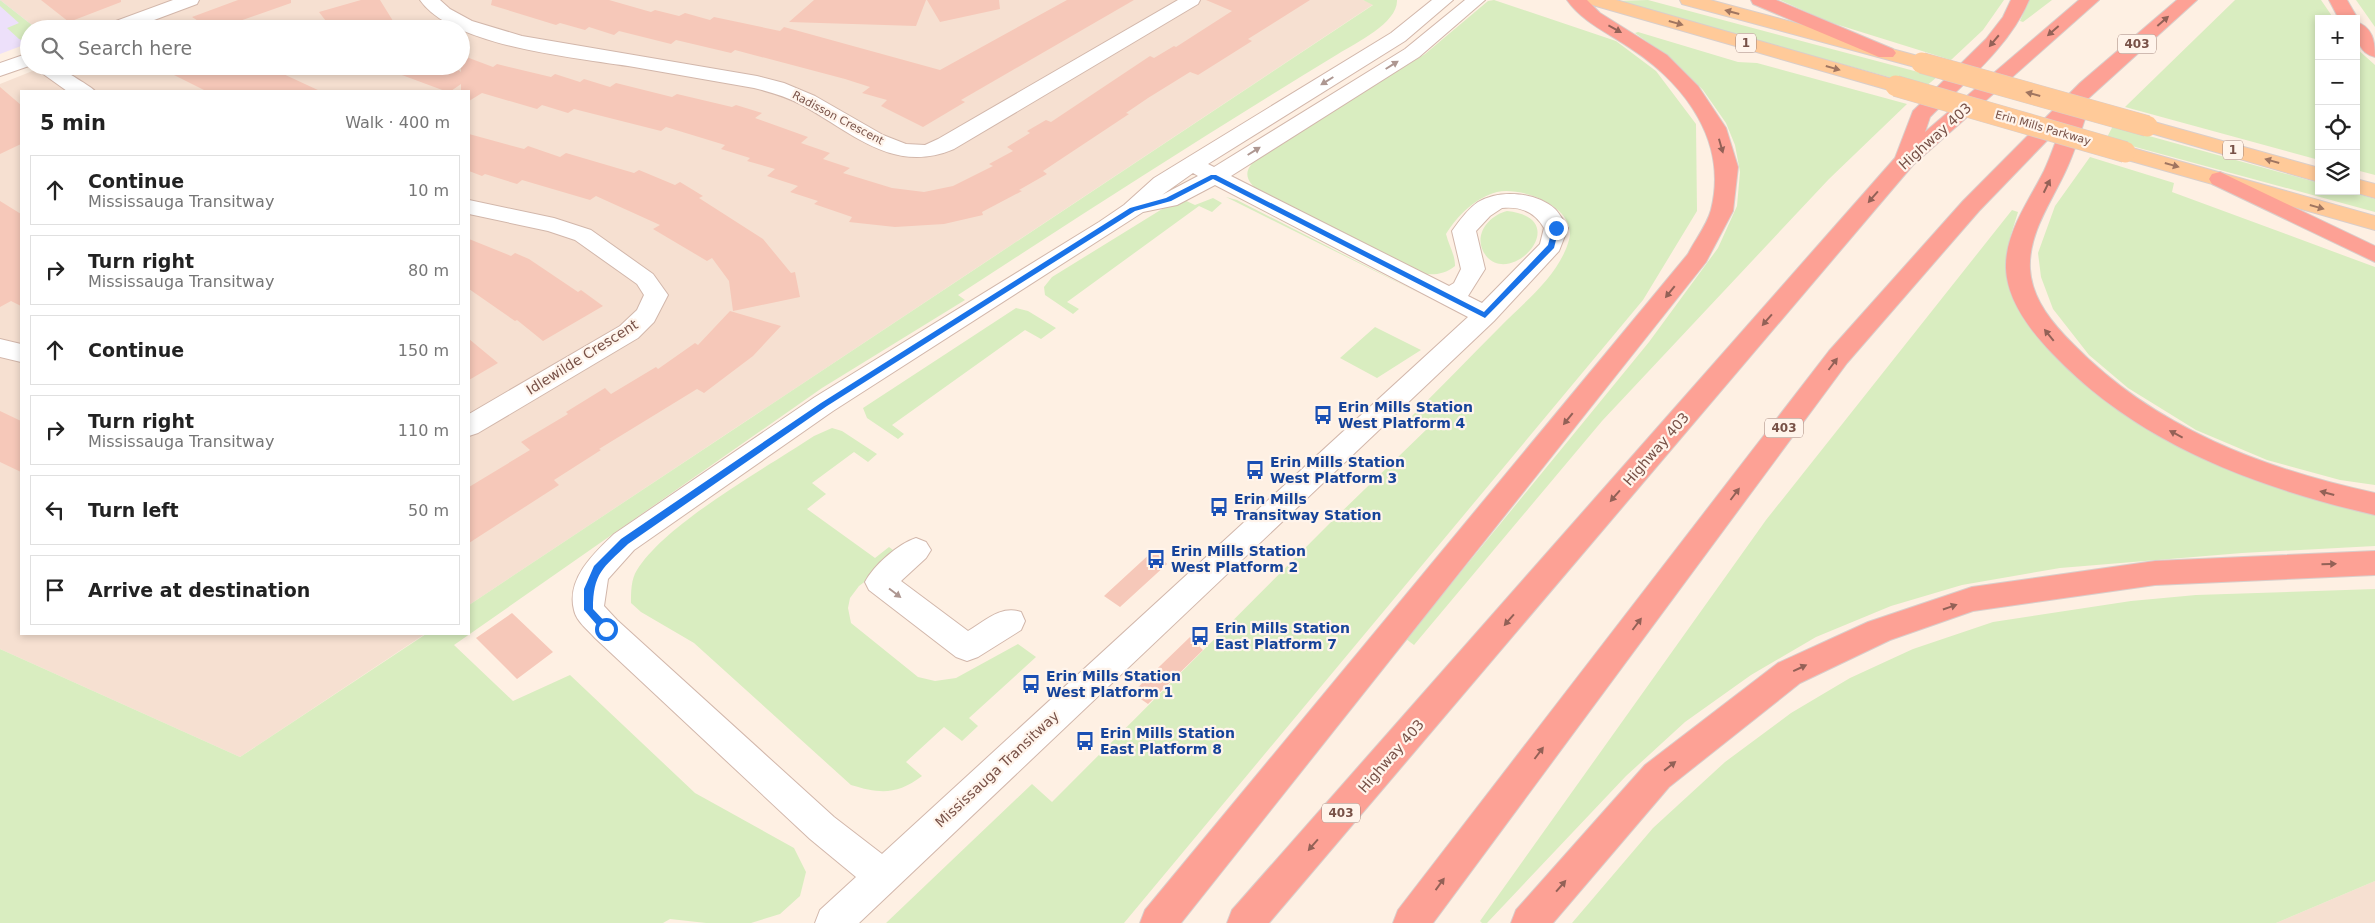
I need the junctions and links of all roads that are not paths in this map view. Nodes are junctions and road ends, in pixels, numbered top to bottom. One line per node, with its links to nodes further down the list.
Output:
1 (190, 0): 16 (street)
2 (429, 0): 17 (street, Radisson Crescent)
3 (1191, 0): 18 (street, Radisson Crescent)
4 (1412, 0): 20 (street)
5 (1444, 0): 20 (street)
6 (1476, 0): 29 (street, one-way to 6)
7 (1576, 0): 48 (highway, one-way to 48)
8 (1596, 0): 31 (main road, Erin Mills Parkway / 1, one-way to 31, bridge)
9 (1689, 0): 22 (main road, 1, one-way to 9)
10 (1760, 0): 22 (highway)
11 (2020, 0): 28 (highway, one-way to 28)
12 (2090, 0): 28 (highway, Highway 403 / 403, one-way to 28)
13 (2188, 0): 26 (highway, 403, one-way to 13)
14 (2338, 0): 15 (highway)
15 (2347, 15)
16 (136, 20)
17 (456, 20)
18 (470, 26)
19 (2360, 33): 21 (highway)
20 (1398, 37): 29 (street, one-way to 29)
21 (2375, 51)
22 (1886, 53): 30 (main road, 1, one-way to 22, bridge)
23 (20, 62): 24 (street)
24 (0, 70)
25 (56, 75): 27 (street)
26 (2086, 87): 42 (highway, one-way to 26); 50 (highway, 403, one-way to 26)
27 (82, 90)
28 (1905, 160): 49 (highway, Highway 403 / 403, one-way to 49)
29 (1202, 171): 37 (street); 46 (street)
30 (2315, 174)
31 (2220, 179): 35 (main road, Erin Mills Parkway / 1, one-way to 35); 36 (highway)
32 (2360, 187): 33 (main road)
33 (2375, 191)
34 (470, 207): 41 (street, Idlewilde Crescent)
35 (2375, 223)
36 (2375, 255)
37 (1451, 297): 38 (street); 38 (street, Mississauga Transitway)
38 (1485, 315): 46 (street, Mississauga Transitway)
39 (0, 348): 40 (street)
40 (20, 353)
41 (470, 425)
42 (2375, 504)
43 (916, 550): 45 (street, one-way to 45)
44 (2375, 563): 51 (highway, one-way to 44)
45 (1010, 621)
46 (882, 876): 47 (street, Mississauga Transitway)
47 (833, 923)
48 (1158, 923)
49 (1245, 923)
50 (1411, 923)
51 (1530, 923)

